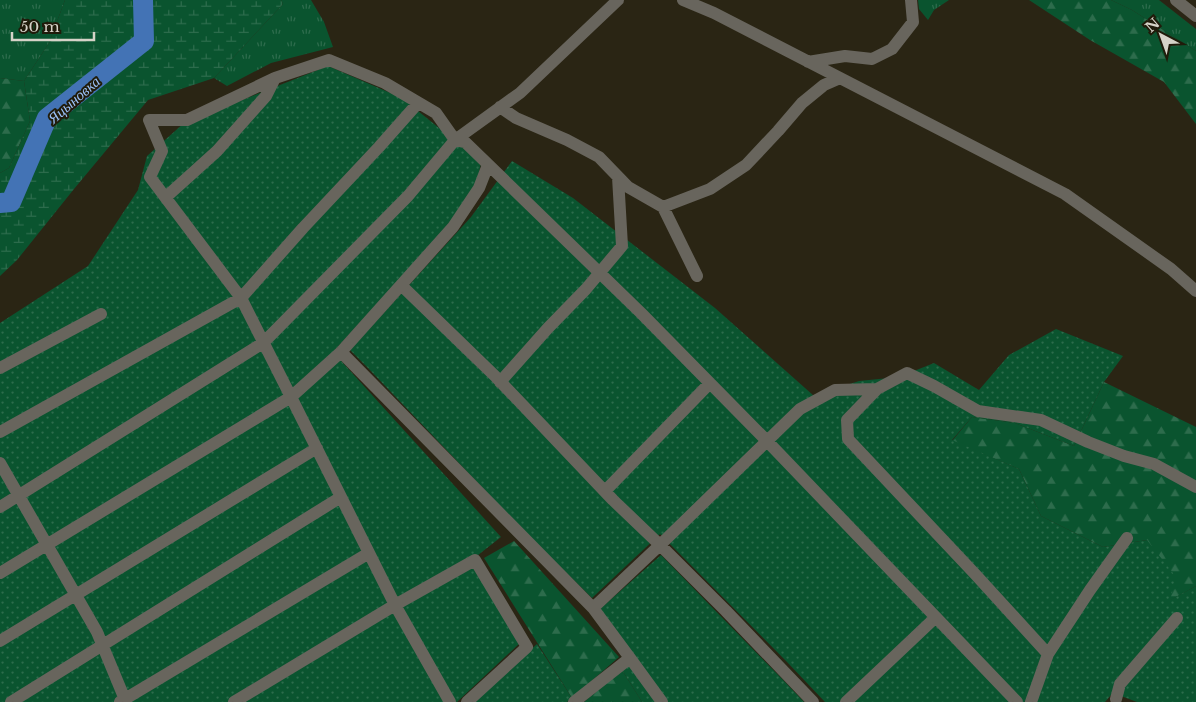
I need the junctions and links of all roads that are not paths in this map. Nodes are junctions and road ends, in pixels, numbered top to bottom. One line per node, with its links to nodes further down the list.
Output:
1 (618, 0): 10 (street)
2 (683, 0): 6 (street)
3 (910, 0): 6 (street)
4 (1176, 0): 5 (street)
5 (1196, 16)
6 (808, 62): 8 (street)
7 (275, 78): 9 (street); 14 (street); 14 (street)
8 (840, 78): 15 (street); 19 (street)
9 (418, 102): 11 (street); 20 (street)
10 (500, 107): 11 (street); 13 (street)
11 (455, 140): 12 (street); 22 (street)
12 (488, 164): 16 (street); 18 (street)
13 (618, 176): 15 (street); 16 (street)
14 (166, 197): 20 (street)
15 (663, 207): 17 (street)
16 (600, 273): 25 (street); 26 (street)
17 (697, 276)
18 (401, 285): 23 (street); 25 (street)
19 (1196, 291)
20 (241, 298): 22 (street); 29 (street)
21 (102, 314): 24 (street)
22 (264, 343): 28 (street); 35 (street)
23 (341, 352): 28 (street); 45 (street)
24 (0, 368)
25 (500, 382): 34 (street)
26 (710, 383): 30 (street); 34 (street)
27 (877, 389): 30 (street); 33 (street); 50 (street)
28 (291, 397): 31 (street); 40 (street)
29 (0, 432)
30 (767, 441): 39 (street); 46 (street)
31 (316, 448): 36 (street); 43 (street)
32 (0, 464): 35 (street)
33 (1196, 487)
34 (605, 491): 39 (street)
35 (18, 495): 37 (street); 40 (street)
36 (341, 497): 41 (street); 49 (street)
37 (0, 507)
38 (1127, 538): 50 (street)
39 (660, 544): 45 (street); 60 (street)
40 (46, 545): 42 (street); 43 (street)
41 (369, 553): 44 (street); 52 (street)
42 (0, 573)
43 (76, 596): 48 (street); 49 (street)
44 (395, 605): 55 (street); 56 (street); 57 (street)
45 (593, 608): 51 (street)
46 (936, 617): 61 (street); 62 (street)
47 (1177, 618): 53 (street)
48 (0, 642)
49 (102, 646): 52 (street); 54 (street)
50 (1048, 654): 63 (street)
51 (630, 658): 58 (street); 59 (street)
52 (123, 701)
53 (1118, 701)
54 (11, 702)
55 (234, 702)
56 (450, 702)
57 (467, 702)
58 (574, 702)
59 (662, 702)
60 (813, 702)
61 (846, 702)
62 (1017, 702)
63 (1031, 702)

